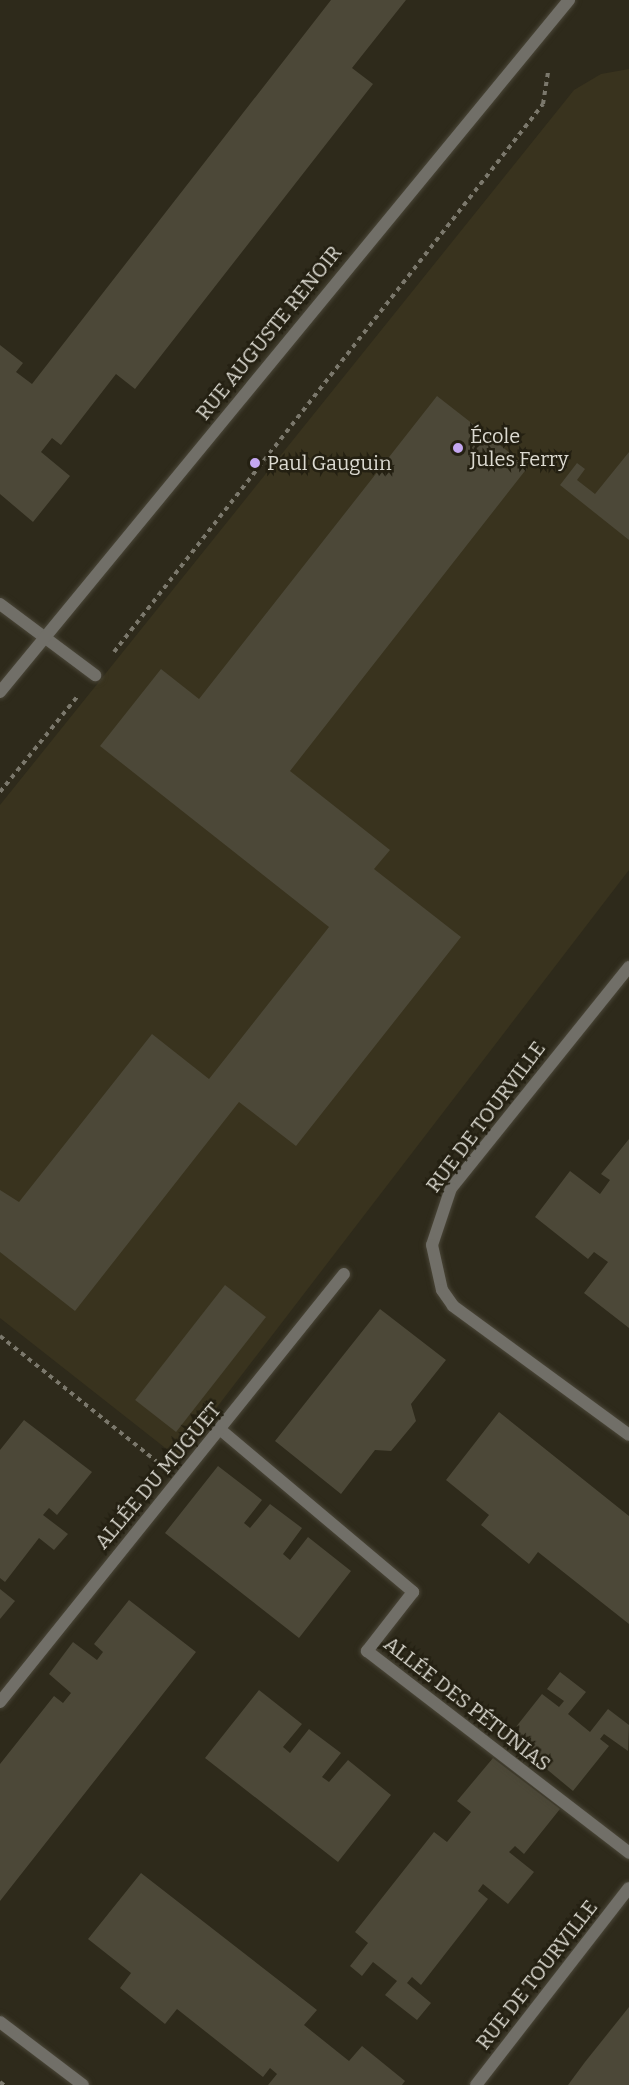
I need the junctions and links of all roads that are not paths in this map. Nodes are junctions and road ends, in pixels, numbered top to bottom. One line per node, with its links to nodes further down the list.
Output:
1 (569, 0): 3 (street, RUE AUGUSTE RENOIR)
2 (0, 604): 3 (street)
3 (45, 636): 4 (street); 5 (street, RUE AUGUSTE RENOIR)
4 (95, 675)
5 (0, 692)
6 (629, 967): 9 (street, RUE DE TOURVILLE)
7 (344, 1275): 8 (street, ALLÉE DU MUGUET)
8 (222, 1431): 10 (street, ALLÉE DU MUGUET); 11 (street, ALLÉE DES PÉTUNIAS)
9 (629, 1435)
10 (0, 1702)
11 (629, 1853)
12 (629, 1888): 15 (street, RUE DE TOURVILLE)
13 (0, 2022): 14 (street)
14 (83, 2085)
15 (476, 2085)

